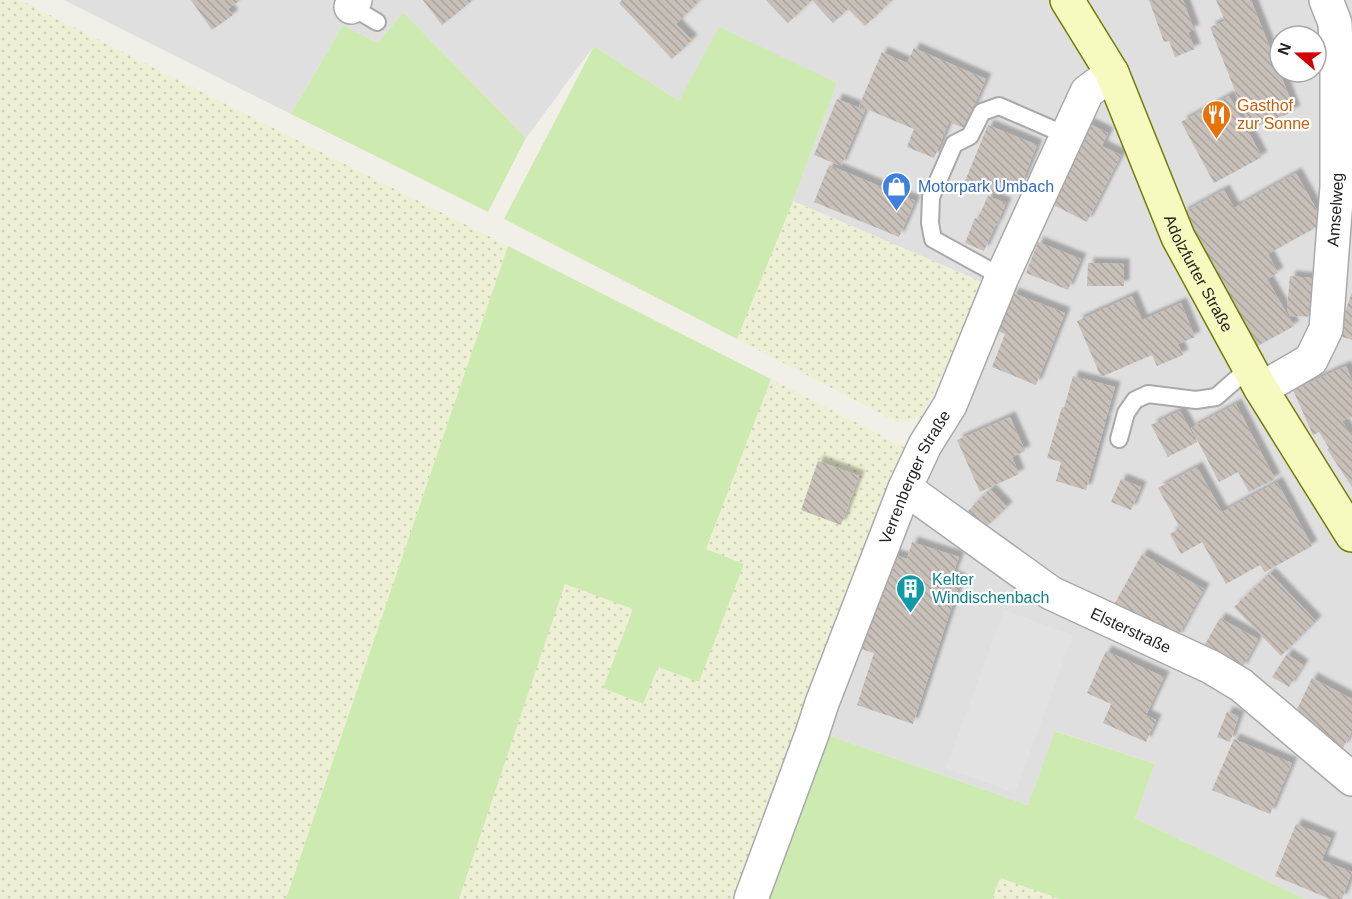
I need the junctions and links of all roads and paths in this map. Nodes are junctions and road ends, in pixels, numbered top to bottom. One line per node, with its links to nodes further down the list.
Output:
1 (1067, 0): 3 (main road, Adolzfurter Straße)
2 (1326, 0): 6 (street, Amselweg)
3 (1112, 73): 4 (street, Verrenberger Straße); 6 (main road, Adolzfurter Straße)
4 (1068, 136): 5 (street, Verrenberger Straße); 5 (lane)
5 (1002, 277): 8 (street, Verrenberger Straße)
6 (1255, 378): 7 (lane); 9 (main road, Adolzfurter Straße)
7 (1119, 439)
8 (904, 488): 10 (street, Elsterstraße); 11 (street, Verrenberger Straße)
9 (1352, 535)
10 (1352, 779)
11 (750, 899)

